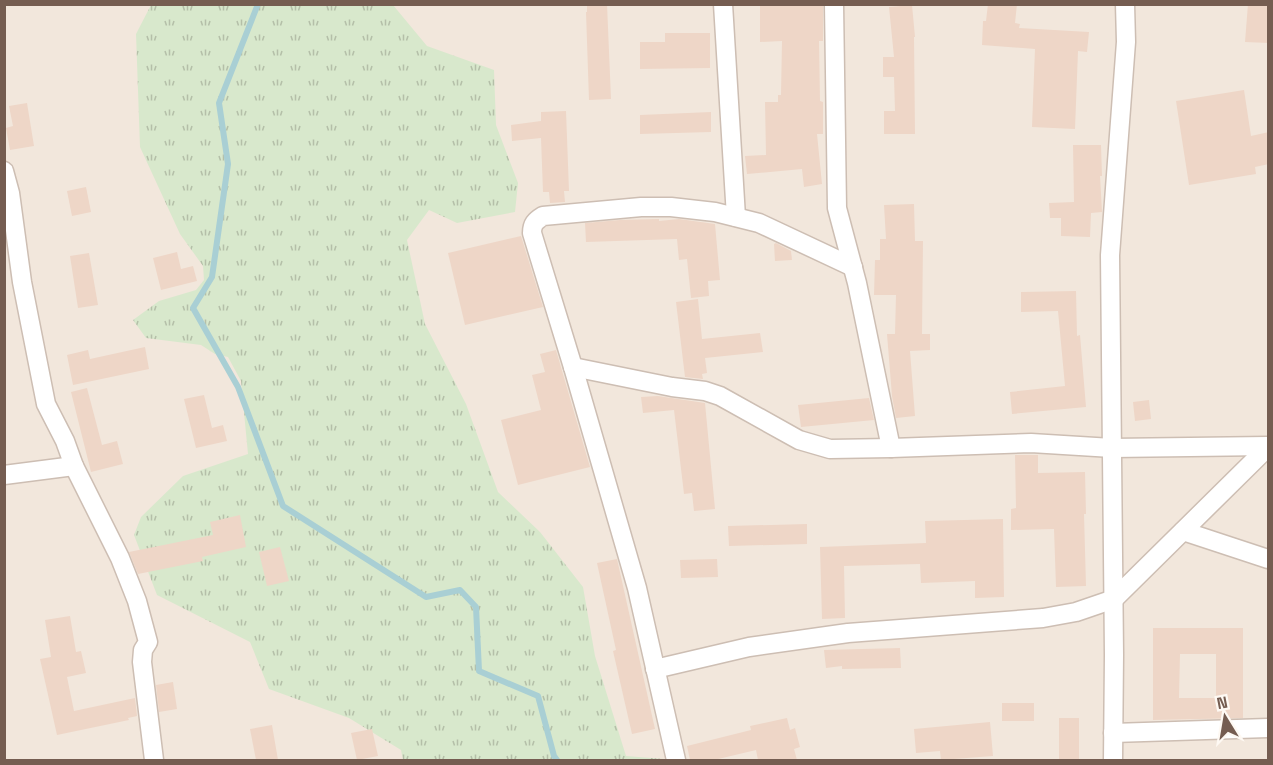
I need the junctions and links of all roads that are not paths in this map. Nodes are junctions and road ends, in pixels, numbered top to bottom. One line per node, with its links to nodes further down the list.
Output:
1 (723, 4): 5 (street)
2 (834, 4): 6 (street)
3 (1125, 4): 10 (street)
4 (4, 171): 11 (street)
5 (736, 217): 6 (street); 7 (street)
6 (853, 267): 9 (street)
7 (573, 368): 9 (street); 16 (street)
8 (1269, 446): 10 (street); 13 (street)
9 (891, 448): 10 (street)
10 (1112, 448): 15 (street)
11 (74, 466): 12 (street); 19 (street)
12 (4, 475)
13 (1183, 531): 14 (street); 15 (street)
14 (1269, 559)
15 (1114, 599): 16 (street); 18 (street)
16 (655, 669): 20 (street)
17 (1269, 728): 18 (street)
18 (1113, 734): 21 (street)
19 (154, 760)
20 (676, 760)
21 (1113, 760)

